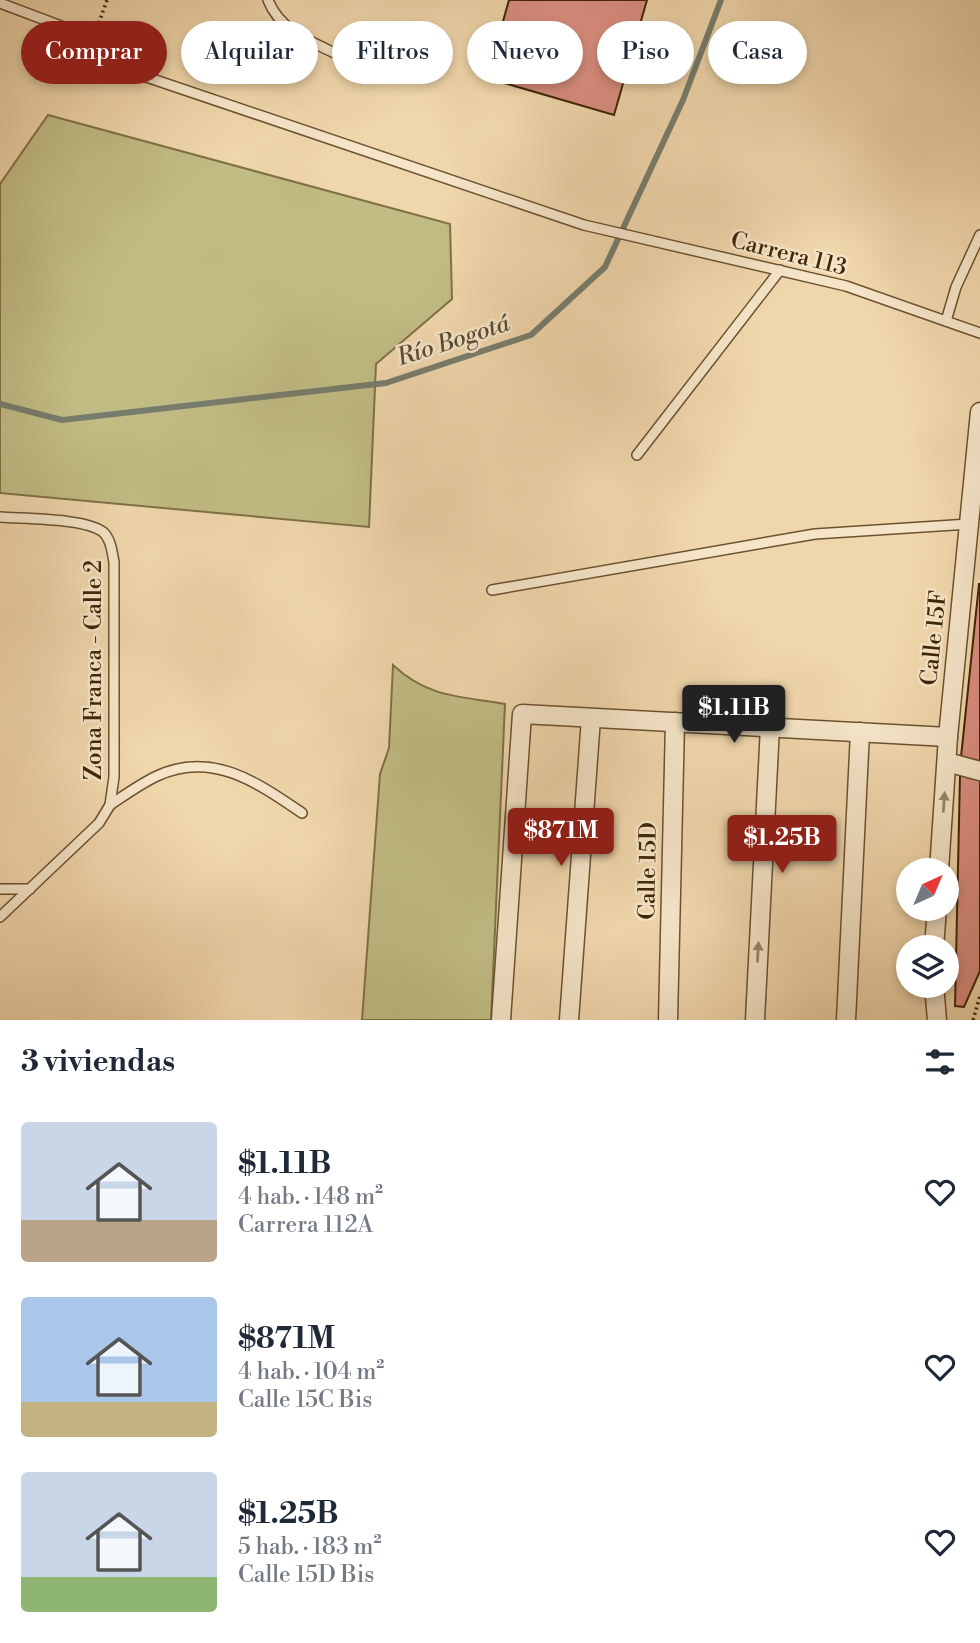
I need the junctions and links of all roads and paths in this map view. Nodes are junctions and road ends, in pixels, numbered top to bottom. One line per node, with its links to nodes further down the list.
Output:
1 (107, 0): 5 (path)
2 (268, 0): 6 (lane)
3 (0, 3): 4 (lane)
4 (48, 21)
5 (99, 21)
6 (332, 52)
7 (167, 84): 9 (lane, Carrera 113)
8 (980, 235): 10 (lane)
9 (780, 270): 10 (lane, Carrera 113); 13 (lane)
10 (946, 321): 11 (lane, Carrera 113)
11 (980, 333)
12 (980, 412): 15 (street, Calle 15F)
13 (637, 455)
14 (0, 517): 24 (lane, Zona Franca - Calle 2)
15 (969, 524): 16 (lane); 21 (street, Calle 15F)
16 (492, 590)
17 (590, 718): 18 (street); 32 (street); 33 (street)
18 (675, 722): 19 (street); 34 (street, Calle 15D)
19 (770, 727): 20 (street); 35 (street, one-way to 19)
20 (860, 732): 21 (street); 36 (street)
21 (948, 737): 22 (street, Calle 15F)
22 (947, 762): 23 (street); 26 (street, Calle 15F, one-way to 22)
23 (980, 771)
24 (110, 805): 25 (lane); 28 (lane, Zona Franca - Calle 2)
25 (302, 813)
26 (940, 858)
27 (0, 889): 28 (lane)
28 (30, 889): 29 (lane, Zona Franca - Calle 2)
29 (0, 917)
30 (980, 996): 38 (path)
31 (935, 998): 37 (street)
32 (501, 1020)
33 (569, 1020)
34 (668, 1020)
35 (755, 1020)
36 (846, 1020)
37 (937, 1020)
38 (973, 1020)

